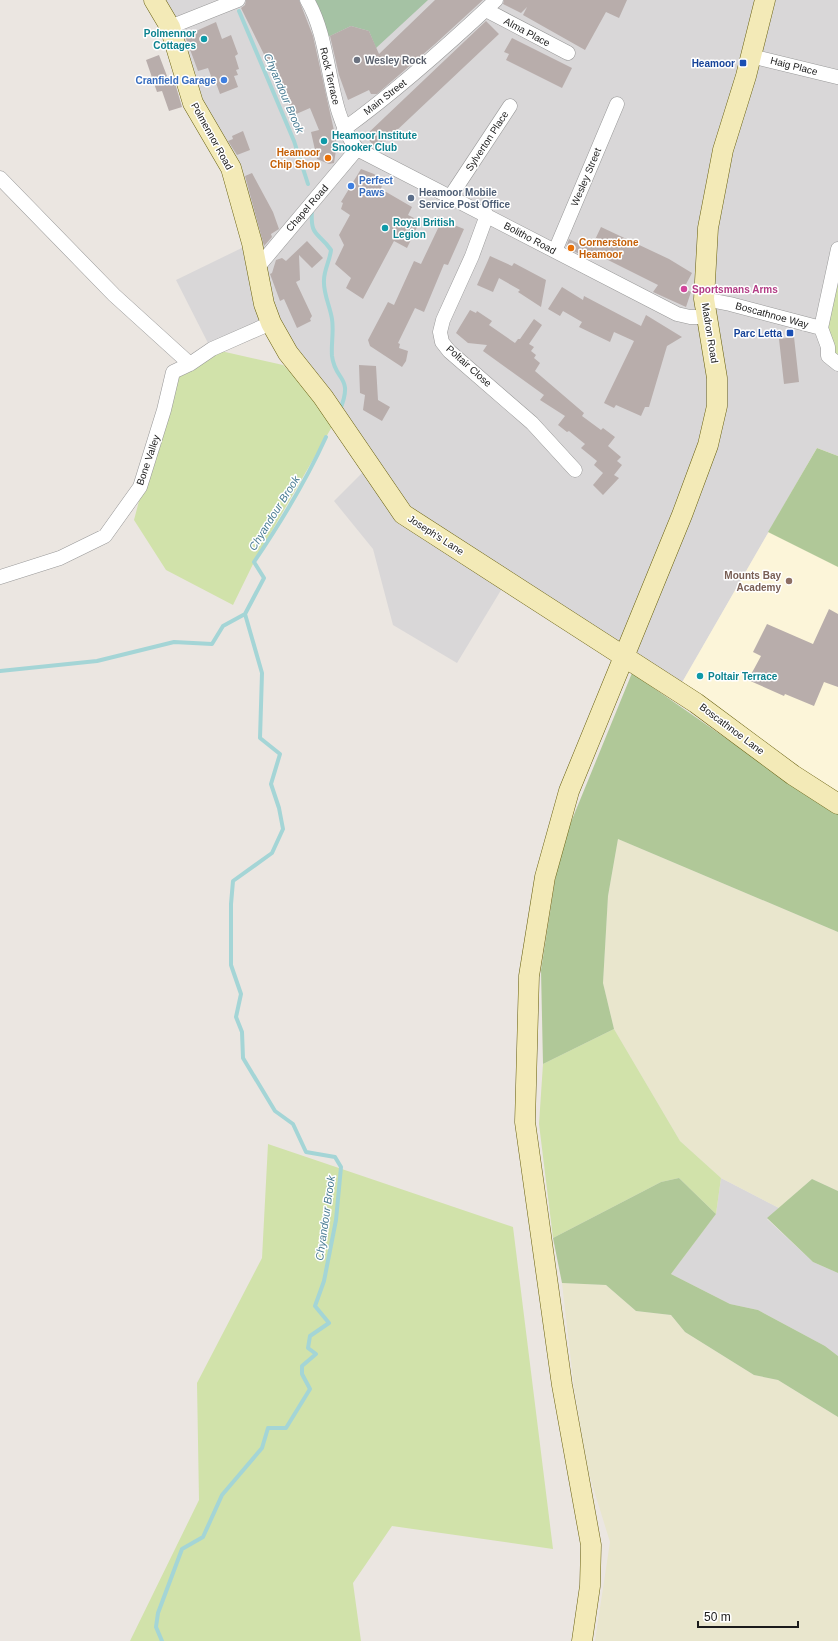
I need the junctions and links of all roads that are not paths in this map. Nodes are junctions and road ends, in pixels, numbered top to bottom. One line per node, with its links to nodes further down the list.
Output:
1 (154, 0): 7 (main road, Polmennor Road)
2 (238, 0): 7 (street)
3 (307, 0): 13 (street, Rock Terrace)
4 (496, 0): 6 (street, Main Street)
5 (766, 0): 9 (main road, Madron Road)
6 (486, 10): 8 (street, Alma Place); 13 (street, Main Street)
7 (170, 27): 20 (main road, Polmennor Road)
8 (568, 53)
9 (751, 56): 10 (street, Haig Place); 21 (main road, Madron Road)
10 (837, 77)
11 (617, 104): 19 (street, Wesley Street)
12 (510, 106): 16 (street, Sylverton Place)
13 (344, 128): 14 (street, Rock Terrace)
14 (357, 149): 16 (street, Bolitho Road); 20 (street, Chapel Road)
15 (0, 178): 24 (street)
16 (450, 197): 17 (street, Bolitho Road)
17 (487, 215): 19 (street, Bolitho Road); 26 (street, Poltair Close)
18 (838, 250): 23 (street)
19 (555, 251): 21 (street, Bolitho Road)
20 (258, 267): 22 (main road, Polmennor Road)
21 (705, 308): 23 (street, Boscathnoe Way); 28 (main road, Madron Road)
22 (270, 323): 24 (street, Bone Valley); 28 (main road, Joseph's Lane)
23 (821, 328): 25 (street, Boscathnoe Way)
24 (190, 364): 27 (street, Bone Valley)
25 (838, 364)
26 (575, 470)
27 (0, 577)
28 (624, 657): 29 (main road, Boscathnoe Lane); 30 (main road, Madron Road)
29 (838, 804)
30 (582, 1641)

